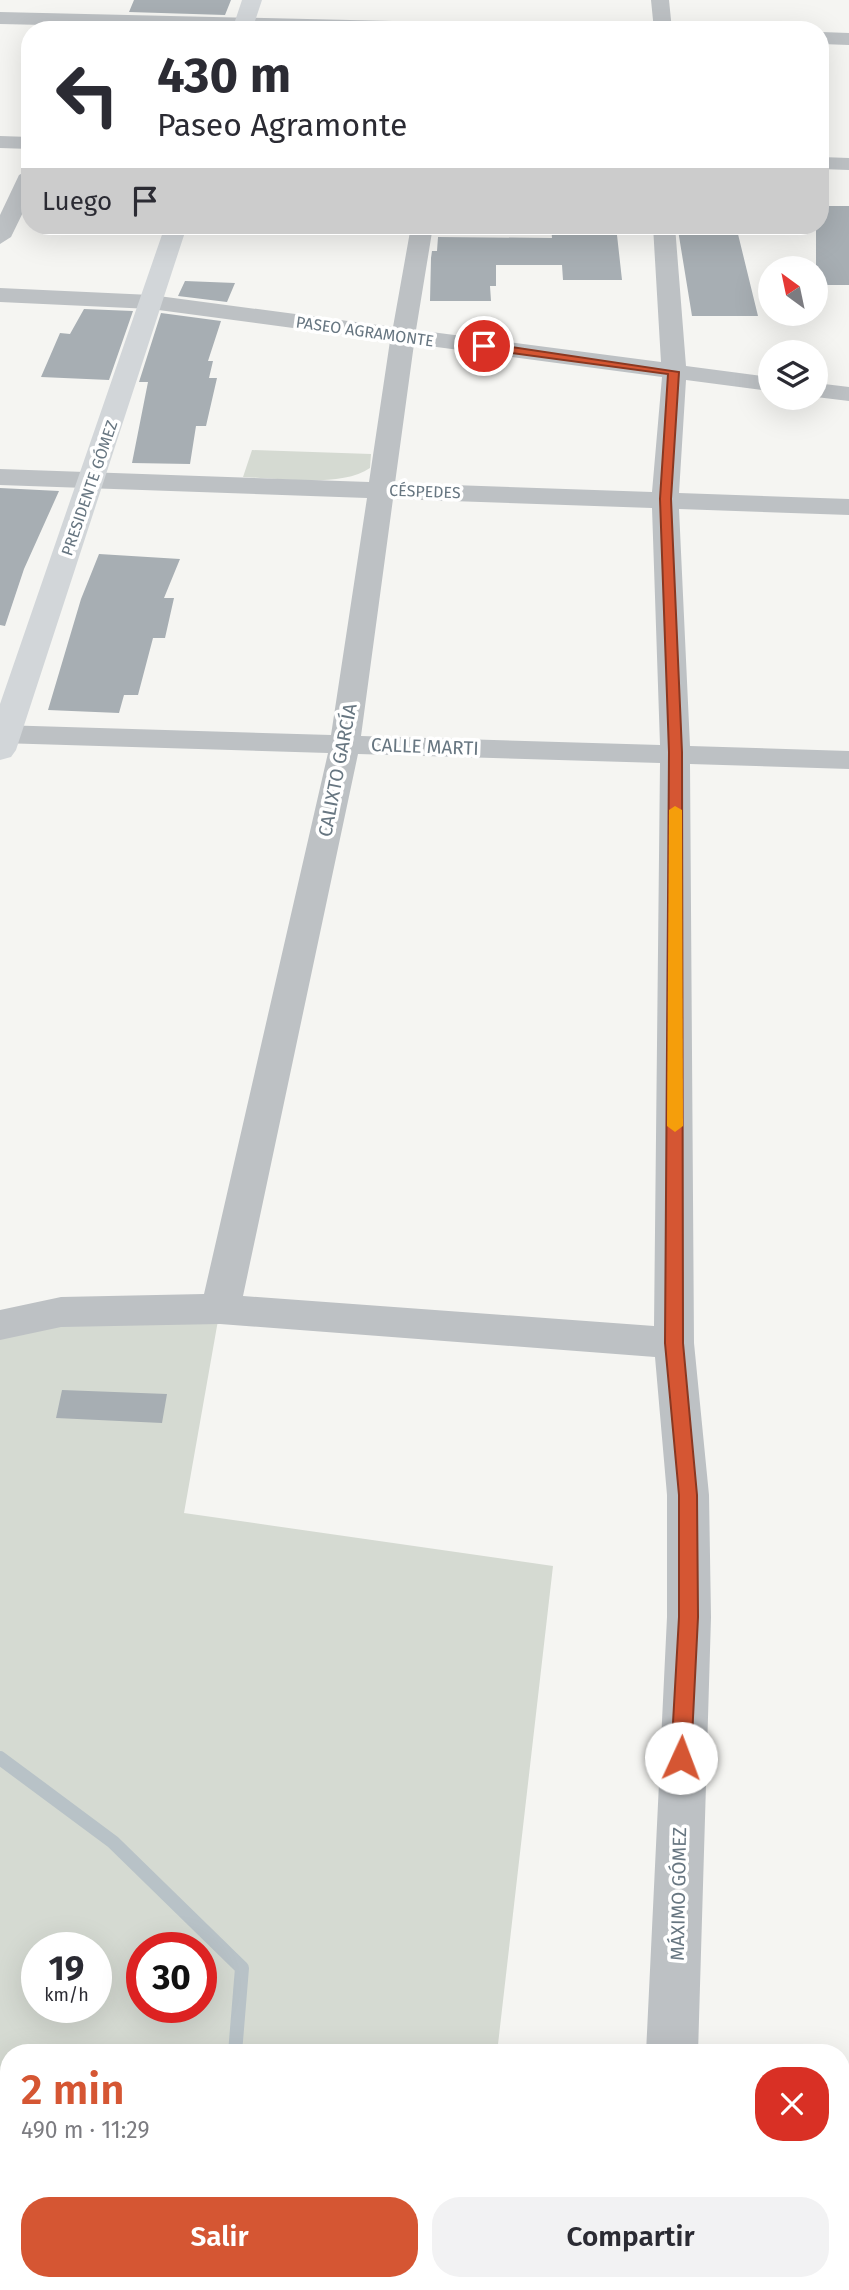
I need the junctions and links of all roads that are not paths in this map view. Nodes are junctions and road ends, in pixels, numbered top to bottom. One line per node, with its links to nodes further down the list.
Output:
1 (114, 0): 6 (street)
2 (252, 0): 7 (main road)
3 (660, 0): 8 (street)
4 (0, 18): 5 (street)
5 (45, 21)
6 (106, 21)
7 (245, 21)
8 (662, 21)
9 (829, 38): 10 (street)
10 (849, 39)
11 (0, 142): 12 (street)
12 (21, 143)
13 (829, 163): 14 (street)
14 (849, 164)
15 (21, 194): 19 (street)
16 (173, 235): 21 (main road, PRESIDENTE GÓMEZ)
17 (420, 235): 22 (street, CALIXTO GARCÍA)
18 (665, 235): 23 (street, MÁXIMO GÓMEZ)
19 (0, 237)
20 (0, 295): 21 (street, PASEO AGRAMONTE)
21 (151, 302): 22 (street, PASEO AGRAMONTE); 28 (main road, PRESIDENTE GÓMEZ)
22 (403, 335): 23 (street, PASEO AGRAMONTE); 29 (street, CALIXTO GARCÍA)
23 (674, 372): 24 (street, PASEO AGRAMONTE); 30 (street, MÁXIMO GÓMEZ)
24 (758, 382)
25 (828, 391): 26 (street)
26 (849, 394)
27 (0, 477): 28 (street, CÉSPEDES)
28 (93, 479): 29 (street, CÉSPEDES); 32 (main road, PRESIDENTE GÓMEZ)
29 (381, 489): 30 (street, CÉSPEDES); 33 (street, CALIXTO GARCÍA)
30 (666, 499): 31 (street, CÉSPEDES); 34 (street, MÁXIMO GÓMEZ)
31 (849, 507)
32 (2, 740): 33 (street, CALLE MARTI)
33 (345, 744): 34 (street, CALLE MARTI); 36 (street, CALIXTO GARCÍA)
34 (675, 752): 35 (street, CALLE MARTI); 38 (street, MÁXIMO GÓMEZ)
35 (849, 760)
36 (220, 1309): 37 (street); 38 (street)
37 (0, 1325)
38 (674, 1343): 39 (street, MÁXIMO GÓMEZ)
39 (672, 2044)

